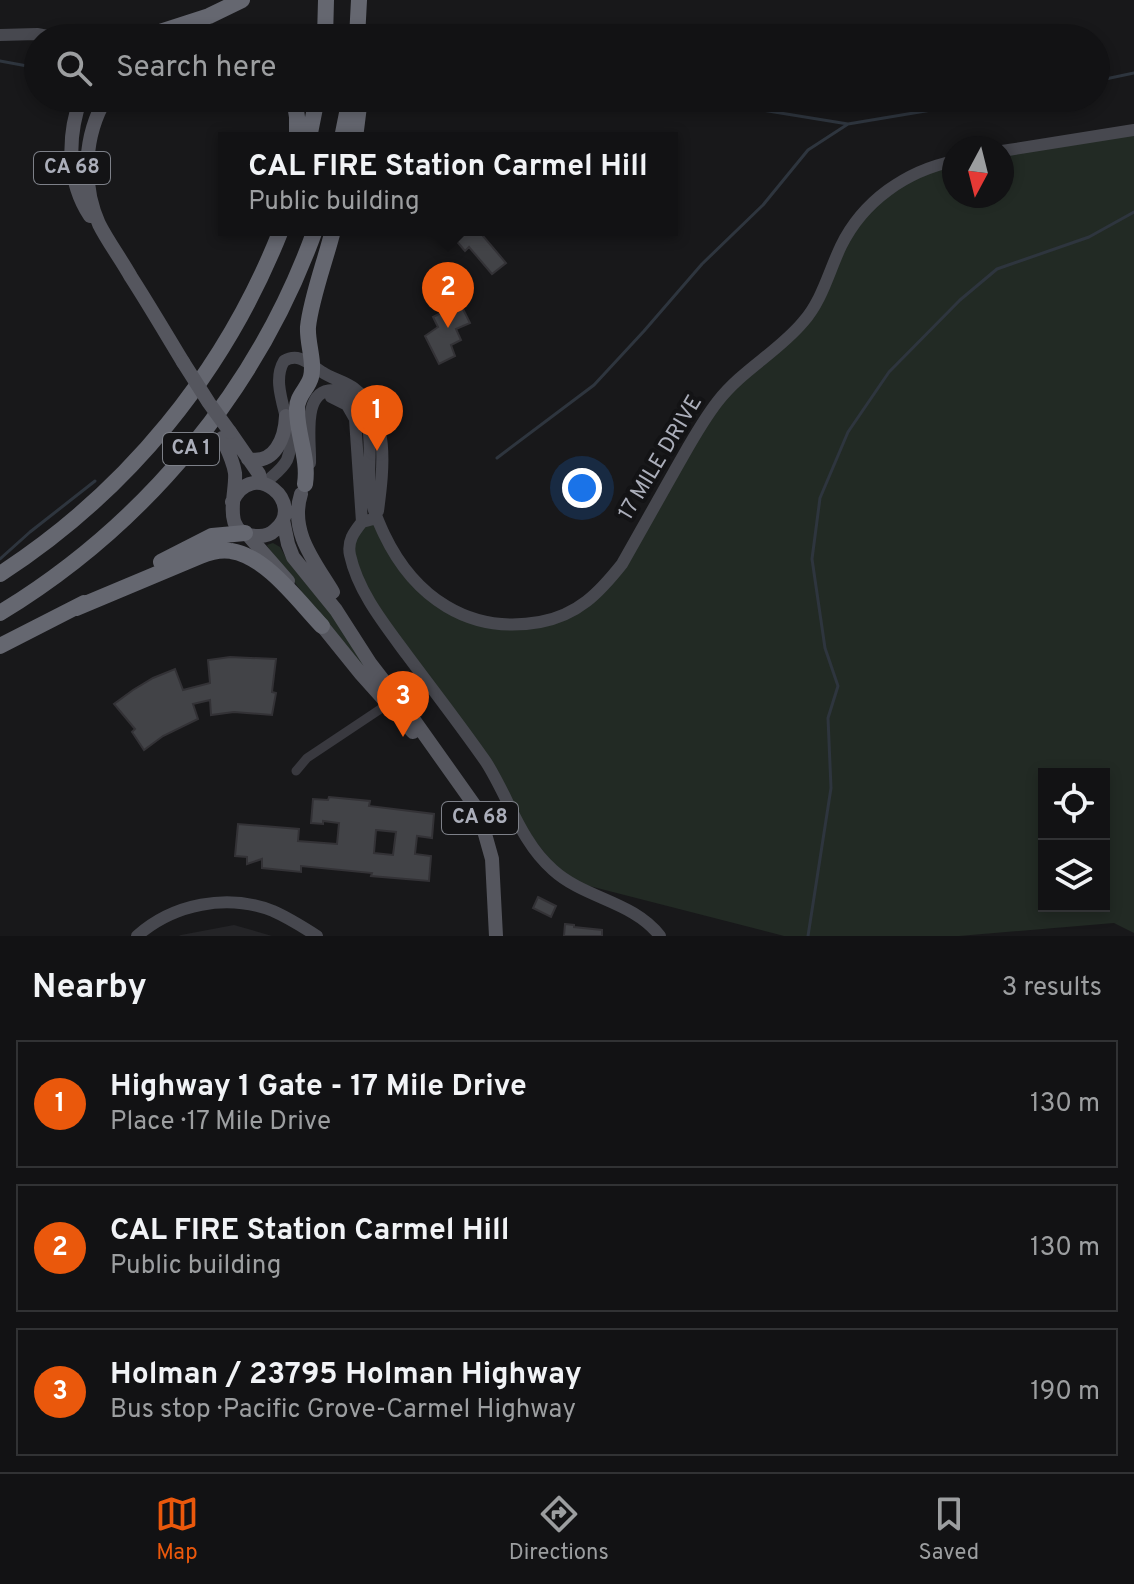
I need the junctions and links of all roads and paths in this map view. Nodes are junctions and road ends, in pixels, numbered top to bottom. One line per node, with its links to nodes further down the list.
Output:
1 (242, 0): 4 (highway)
2 (326, 0): 5 (highway)
3 (359, 0): 6 (highway)
4 (185, 24)
5 (325, 24)
6 (358, 24)
7 (24, 34): 8 (main road)
8 (0, 35)
9 (78, 112): 22 (main road, CA 68)
10 (100, 112): 22 (main road, CA 68)
11 (296, 112): 16 (highway)
12 (314, 112): 17 (highway)
13 (347, 112): 18 (highway)
14 (358, 112): 19 (highway)
15 (1134, 130): 20 (main road)
16 (297, 132)
17 (310, 132)
18 (343, 132)
19 (356, 132)
20 (1014, 149)
21 (942, 164): 35 (main road, 17 MILE DRIVE)
22 (103, 231): 29 (main road, CA 68, bridge)
23 (277, 236): 38 (highway, CA 1)
24 (313, 236): 40 (highway, CA 1)
25 (331, 236): 26 (highway)
26 (312, 365): 28 (main road); 32 (highway); 35 (main road)
27 (316, 398): 32 (main road); 35 (main road, 17 MILE DRIVE); 36 (main road)
28 (286, 416): 30 (main road); 31 (main road)
29 (226, 435): 30 (main road, CA 68); 33 (main road, CA 68)
30 (248, 459): 31 (main road, CA 68)
31 (263, 483): 33 (main road); 34 (main road, CA 68)
32 (303, 489): 34 (main road); 42 (main road)
33 (232, 502): 37 (main road, CA 68)
34 (284, 518): 37 (main road); 42 (main road, CA 68)
35 (377, 518): 36 (main road)
36 (362, 522): 50 (main road)
37 (246, 534): 39 (highway); 41 (main road, CA 68)
38 (0, 574)
39 (76, 608): 41 (highway); 43 (highway)
40 (0, 613)
41 (322, 626): 44 (main road, CA 68)
42 (349, 630): 45 (main road, CA 68)
43 (0, 646)
44 (388, 704): 45 (main road, CA 68); 46 (street)
45 (437, 754): 49 (main road, CA 68)
46 (296, 771)
47 (137, 936): 48 (main road)
48 (317, 936)
49 (496, 936)
50 (660, 936)

